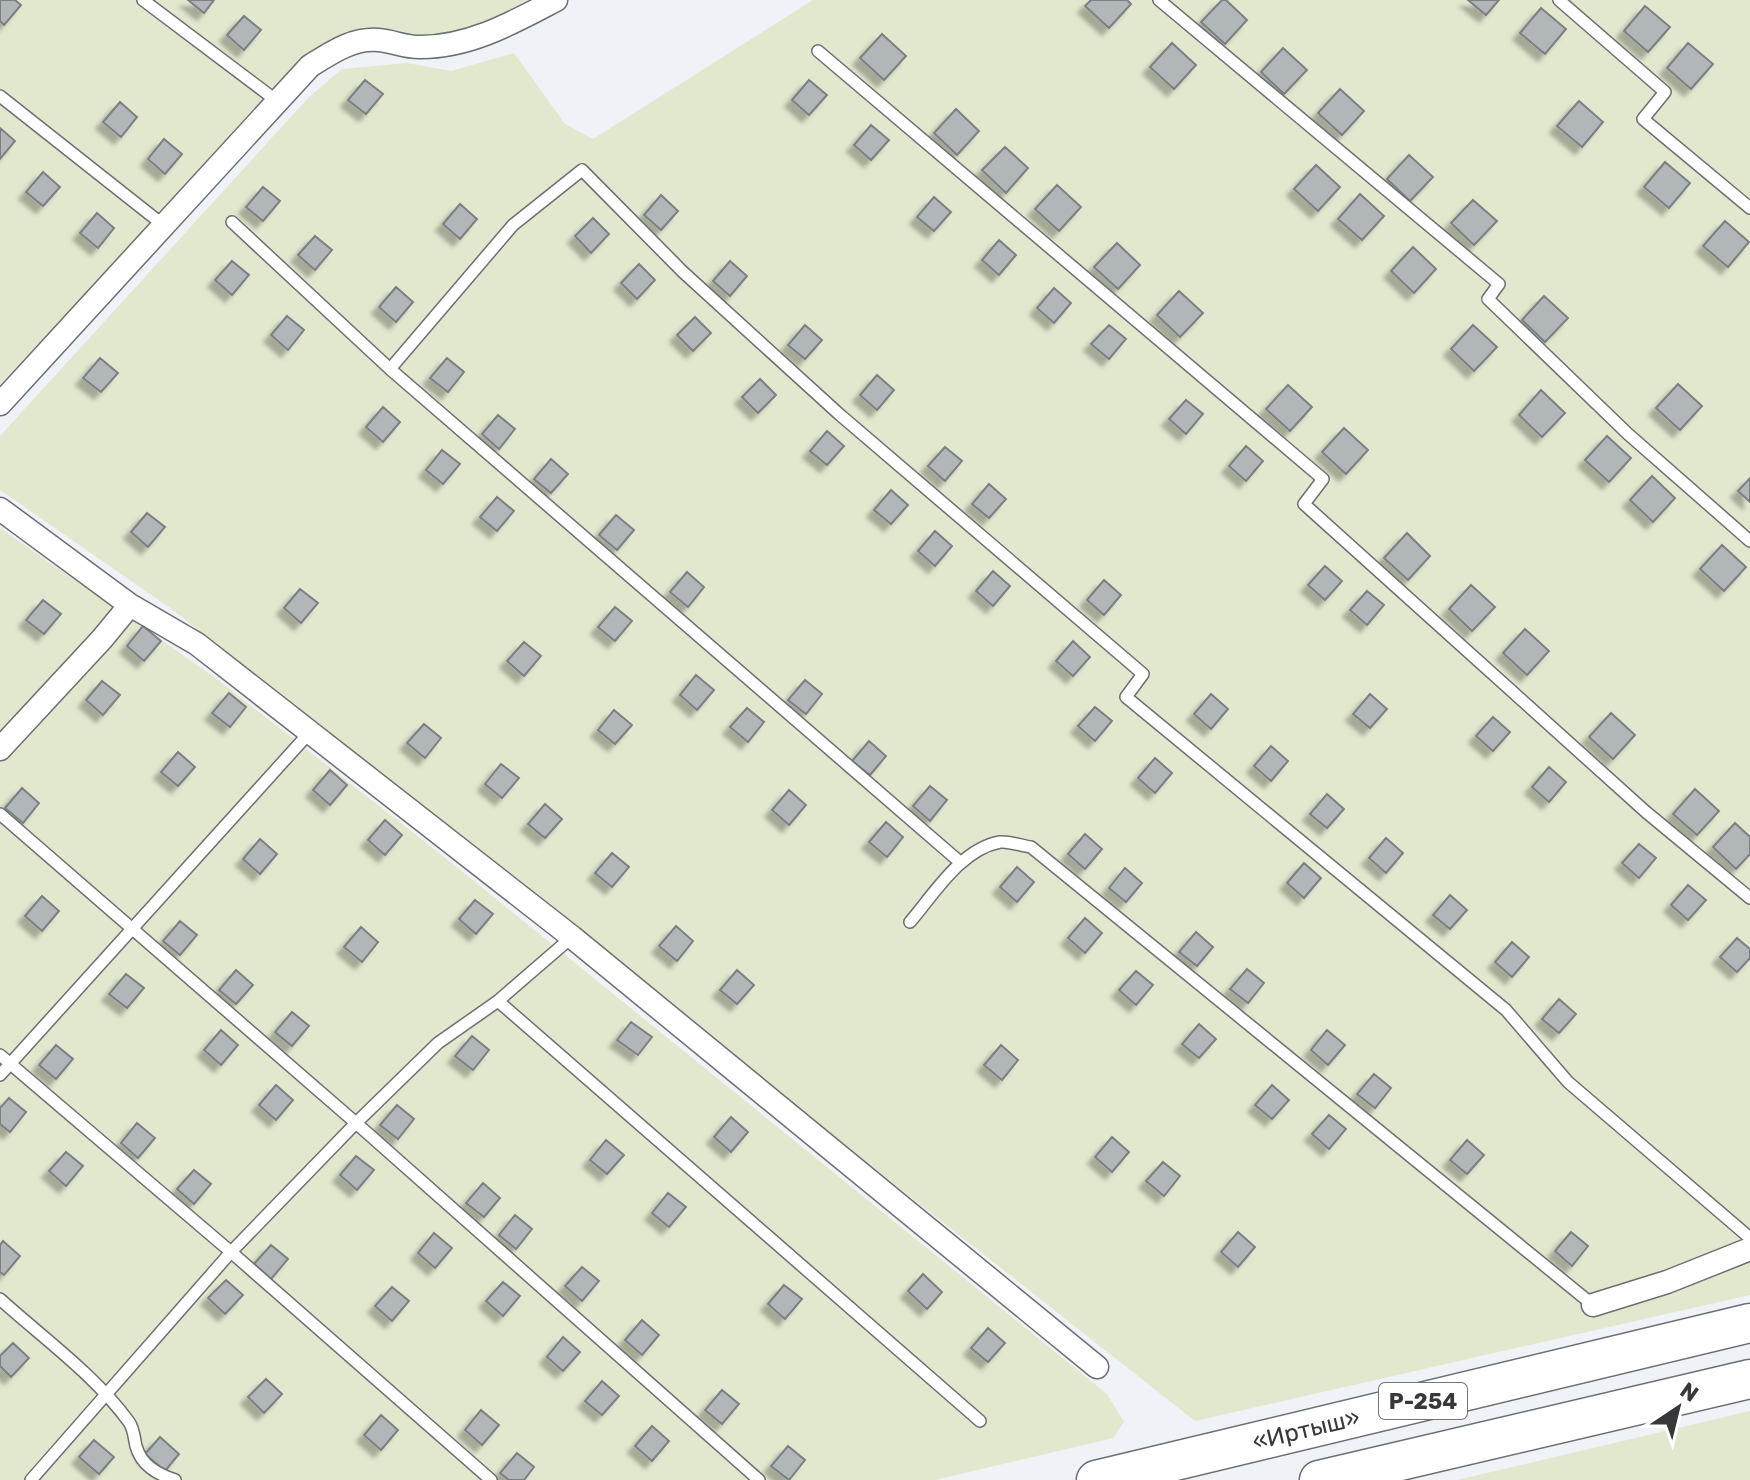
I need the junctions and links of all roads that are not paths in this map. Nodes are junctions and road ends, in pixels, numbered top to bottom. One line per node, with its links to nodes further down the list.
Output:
1 (143, 0): 7 (lane)
2 (556, 0): 7 (street)
3 (1159, 0): 14 (lane)
4 (1559, 0): 8 (lane)
5 (818, 51): 20 (lane)
6 (0, 96): 10 (lane)
7 (277, 101): 10 (street)
8 (1750, 208)
9 (232, 222): 11 (lane)
10 (162, 224): 12 (street)
11 (390, 369): 19 (lane); 29 (lane)
12 (0, 404)
13 (0, 509): 15 (street)
14 (1750, 541)
15 (130, 605): 16 (street); 17 (street)
16 (310, 732): 22 (lane); 23 (street)
17 (0, 749)
18 (0, 814): 22 (lane)
19 (961, 863): 21 (lane); 33 (lane)
20 (1750, 898)
21 (910, 922)
22 (132, 931): 26 (lane); 28 (lane)
23 (572, 937): 24 (lane); 35 (street)
24 (498, 1001): 28 (lane); 38 (lane)
25 (0, 1055): 26 (lane)
26 (10, 1064): 27 (lane); 31 (lane)
27 (0, 1075)
28 (356, 1123): 31 (lane); 42 (lane)
29 (1750, 1238)
30 (1750, 1249): 33 (street)
31 (231, 1252): 37 (lane); 41 (lane)
32 (0, 1299): 37 (lane)
33 (1593, 1305)
34 (1750, 1323): 43 (highway, «Иртыш» / Р-254)
35 (1097, 1367)
36 (1750, 1379): 44 (highway, Р-254)
37 (106, 1394): 39 (lane); 40 (lane)
38 (980, 1421)
39 (31, 1480)
40 (175, 1480)
41 (491, 1480)
42 (759, 1480)
43 (1096, 1480)
44 (1319, 1480)

